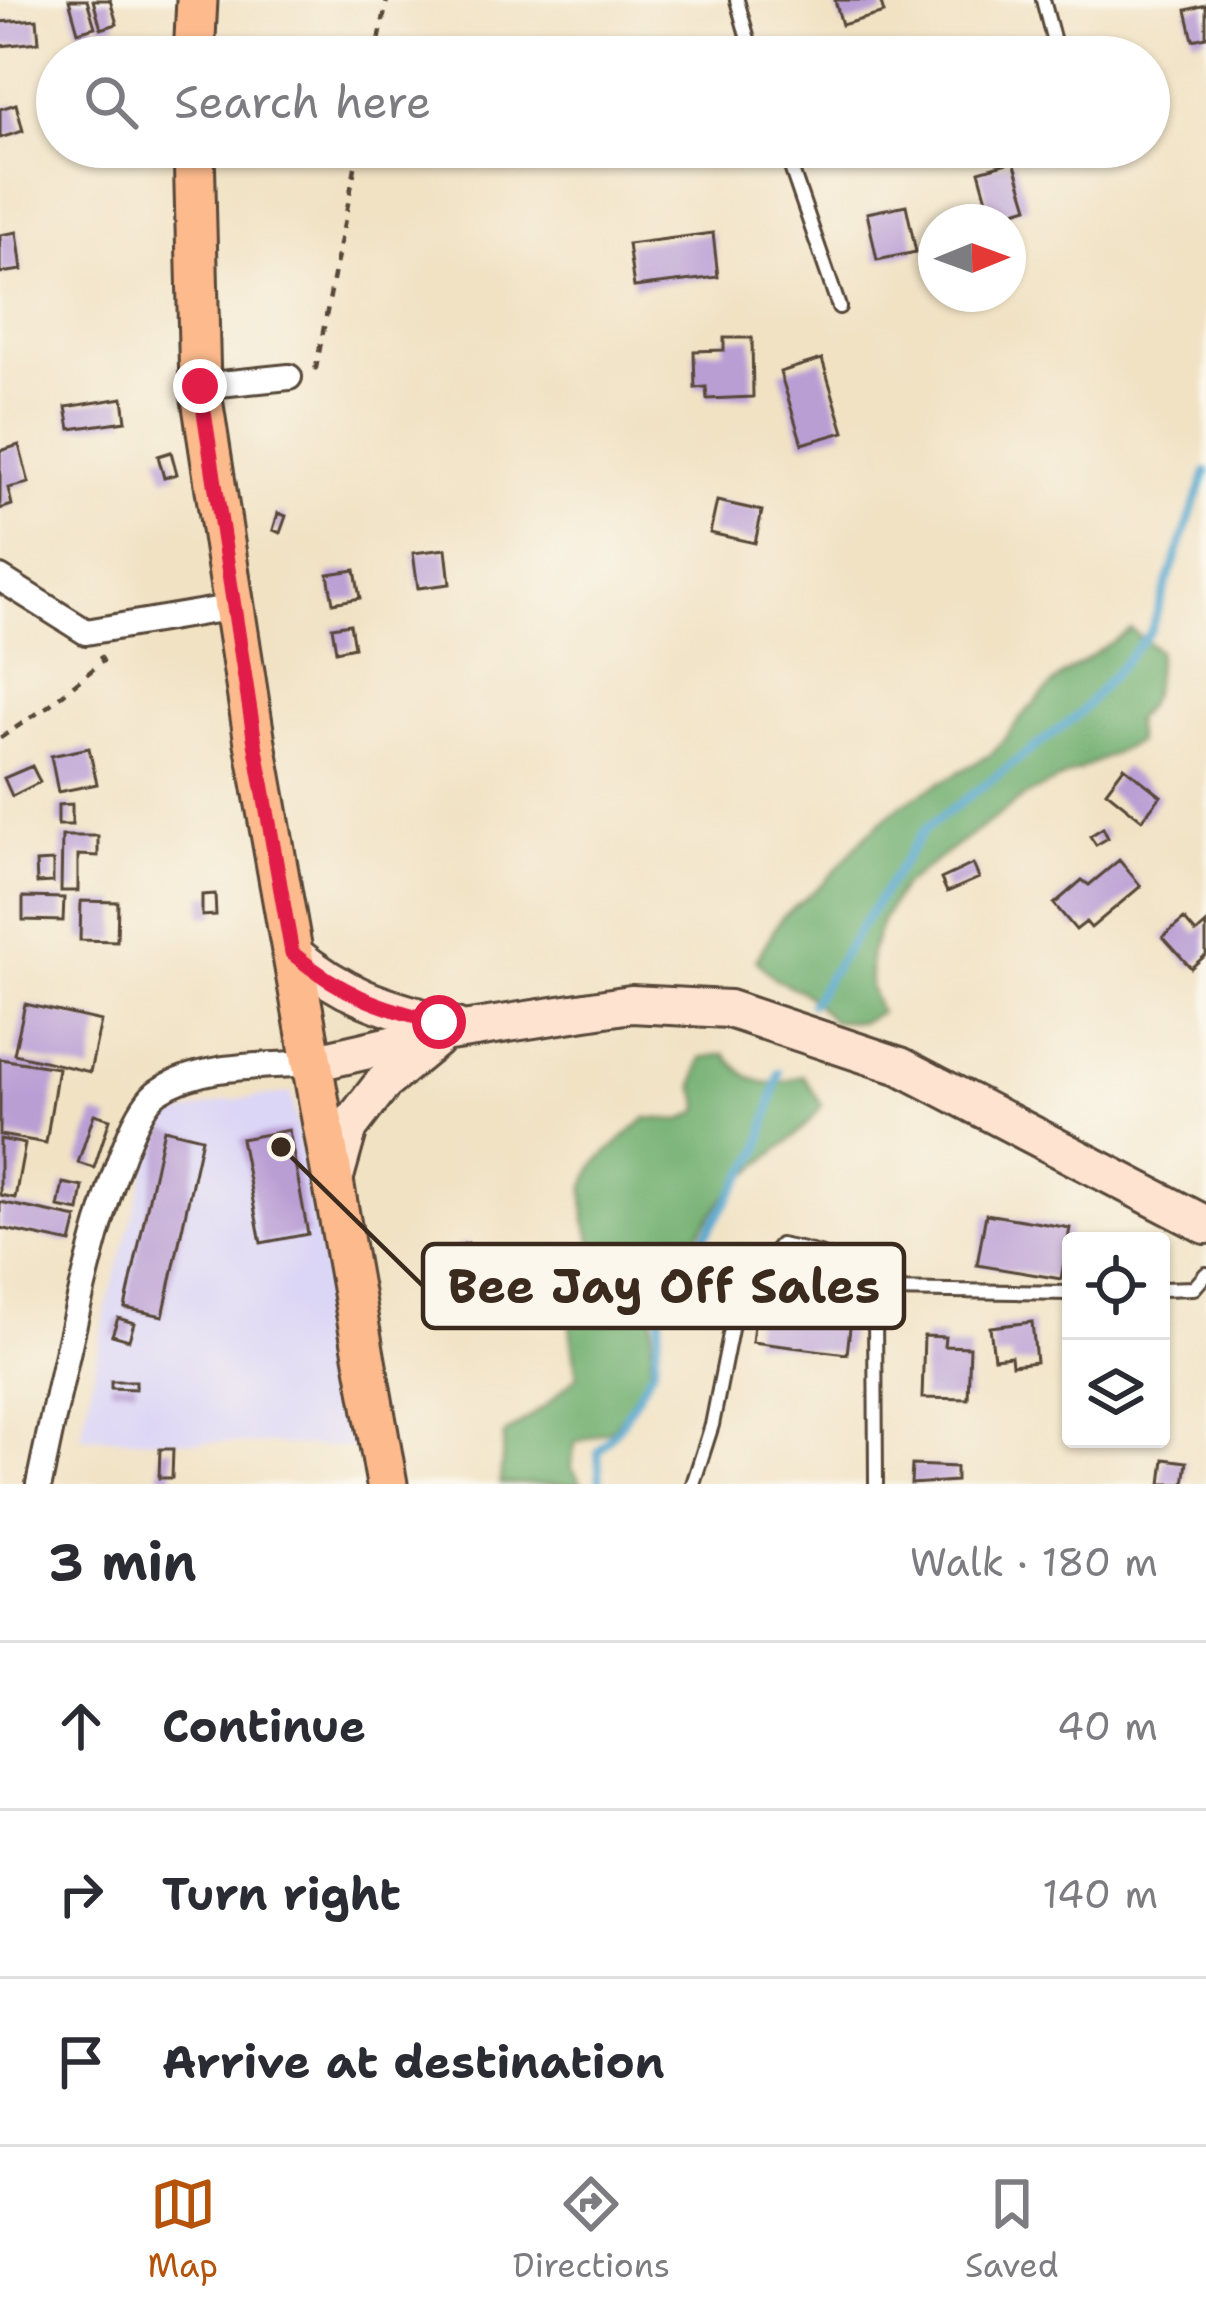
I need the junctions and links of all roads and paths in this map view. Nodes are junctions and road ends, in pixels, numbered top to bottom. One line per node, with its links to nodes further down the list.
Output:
1 (197, 0): 5 (main road)
2 (388, 0): 6 (path)
3 (737, 0): 7 (lane)
4 (1043, 0): 8 (lane)
5 (195, 36)
6 (380, 36)
7 (747, 36)
8 (1052, 36)
9 (195, 168): 14 (main road)
10 (355, 168): 13 (path)
11 (791, 168): 12 (lane)
12 (839, 307)
13 (289, 377): 14 (street)
14 (200, 386): 16 (main road)
15 (0, 578): 17 (street)
16 (234, 607): 17 (street); 19 (main road)
17 (86, 632): 18 (path)
18 (0, 738)
19 (292, 953): 20 (main road); 21 (main road)
20 (455, 1032): 21 (main road); 22 (main road); 23 (main road)
21 (312, 1063): 22 (main road); 28 (street)
22 (333, 1184): 29 (main road)
23 (1206, 1225)
24 (1206, 1274): 25 (lane)
25 (1170, 1289)
26 (884, 1290): 27 (lane); 30 (lane); 31 (lane)
27 (1062, 1293)
28 (39, 1484)
29 (387, 1484)
30 (693, 1484)
31 (875, 1484)

